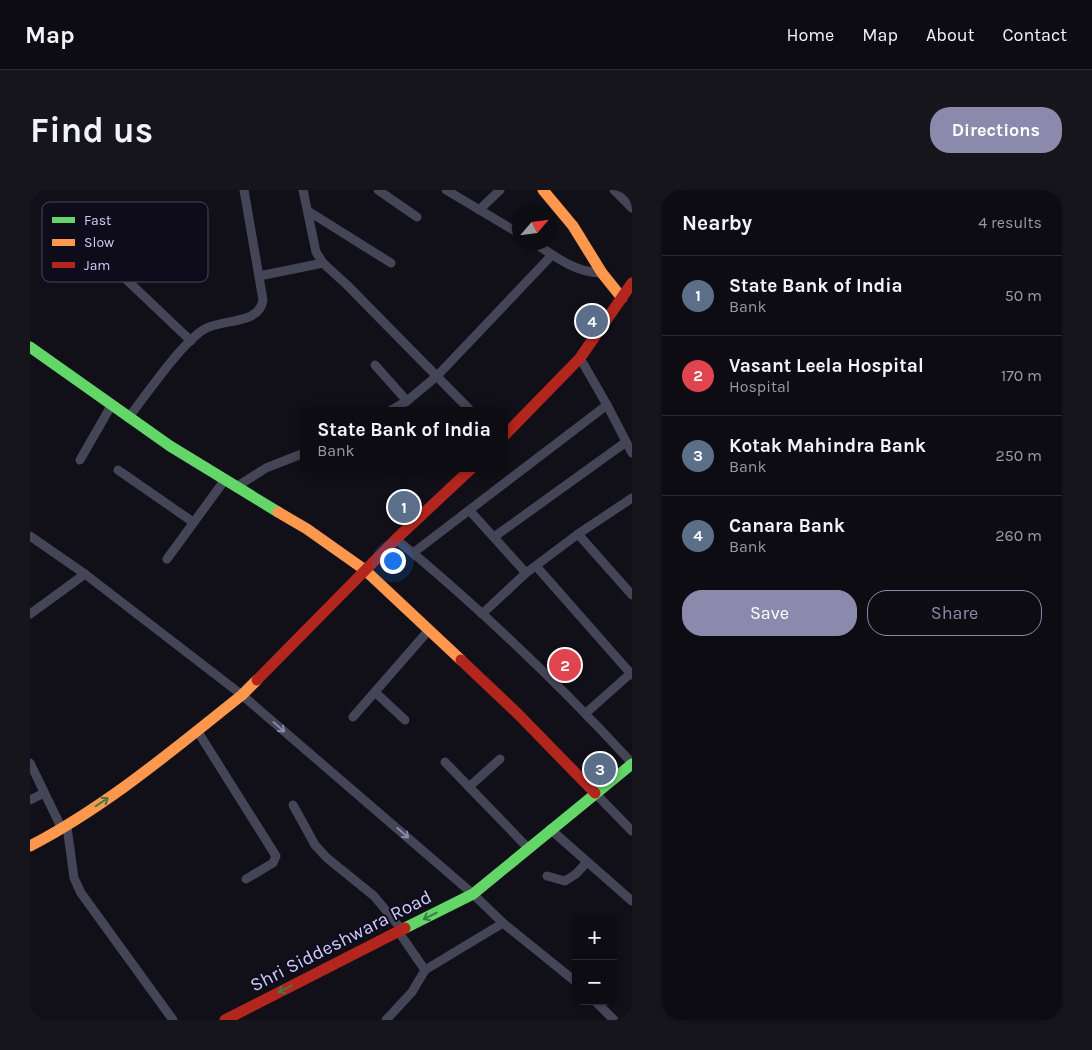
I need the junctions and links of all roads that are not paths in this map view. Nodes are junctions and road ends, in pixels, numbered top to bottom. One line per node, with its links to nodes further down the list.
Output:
1 (244, 190): 18 (street)
2 (303, 190): 10 (street)
3 (378, 190): 11 (street)
4 (446, 190): 9 (street)
5 (500, 190): 9 (street)
6 (543, 190): 17 (street)
7 (614, 190): 8 (street)
8 (632, 208)
9 (479, 210): 12 (street)
10 (308, 211): 15 (street); 16 (street)
11 (417, 217)
12 (512, 229)
13 (545, 250): 14 (street)
14 (552, 255): 17 (street); 26 (street)
15 (322, 263): 18 (street); 26 (street)
16 (391, 263)
17 (602, 272): 21 (street)
18 (259, 276): 22 (street)
19 (129, 282): 22 (street)
20 (632, 283): 21 (street)
21 (622, 298): 24 (street)
22 (191, 341): 32 (street)
23 (30, 347): 29 (street)
24 (580, 358): 28 (street); 33 (street)
25 (375, 365): 27 (street)
26 (437, 376): 27 (street); 31 (street)
27 (407, 401): 30 (street)
28 (607, 405): 34 (street); 43 (street)
29 (111, 406): 32 (street); 37 (street)
30 (397, 407)
31 (467, 407)
32 (128, 418): 40 (street)
33 (508, 432)
34 (626, 442): 35 (street); 47 (street)
35 (632, 453)
36 (300, 455): 41 (street)
37 (80, 460)
38 (118, 470): 44 (street)
39 (468, 472): 48 (street)
40 (224, 481): 41 (street); 44 (street)
41 (236, 487): 52 (street)
42 (632, 498): 45 (street)
43 (470, 512): 47 (street); 49 (street)
44 (193, 522): 50 (street)
45 (578, 534): 51 (street); 55 (street)
46 (30, 536): 54 (street)
47 (494, 537): 53 (street)
48 (396, 539): 49 (street); 52 (street)
49 (413, 553): 57 (street)
50 (167, 559)
51 (536, 566): 53 (street); 59 (street)
52 (365, 570): 58 (street); 61 (street)
53 (526, 573): 57 (street)
54 (85, 574): 56 (street); 61 (street)
55 (632, 595)
56 (30, 614)
57 (482, 614): 62 (street)
58 (428, 631): 60 (street); 72 (street)
59 (632, 674): 62 (street)
60 (375, 692): 63 (street); 64 (street)
61 (242, 695): 65 (street); 83 (street, one-way to 83)
62 (586, 713): 69 (street)
63 (353, 717)
64 (405, 720)
65 (198, 732): 75 (street, one-way to 65); 82 (street)
66 (500, 759): 70 (street)
67 (445, 762): 70 (street)
68 (30, 763): 71 (street)
69 (632, 764): 72 (street, Shri Siddeshwara Road)
70 (469, 787): 79 (street)
71 (44, 792): 73 (street); 75 (street)
72 (595, 792): 76 (street); 77 (street, Shri Siddeshwara Road)
73 (30, 800)
74 (293, 805): 86 (street)
75 (64, 828): 78 (street); 90 (street)
76 (631, 828)
77 (550, 829): 79 (street, Shri Siddeshwara Road); 80 (street)
78 (30, 846)
79 (528, 848): 83 (street, Shri Siddeshwara Road)
80 (586, 863): 81 (street); 84 (street)
81 (548, 876)
82 (246, 879)
83 (473, 894): 85 (street); 86 (street, Shri Siddeshwara Road, one-way to 86)
84 (632, 901)
85 (503, 923): 87 (street); 88 (street)
86 (400, 931): 87 (street); 91 (street, Shri Siddeshwara Road, one-way to 91)
87 (425, 970): 92 (street)
88 (572, 979)
89 (599, 1005): 93 (street)
90 (173, 1020)
91 (225, 1020)
92 (386, 1020)
93 (614, 1020)

